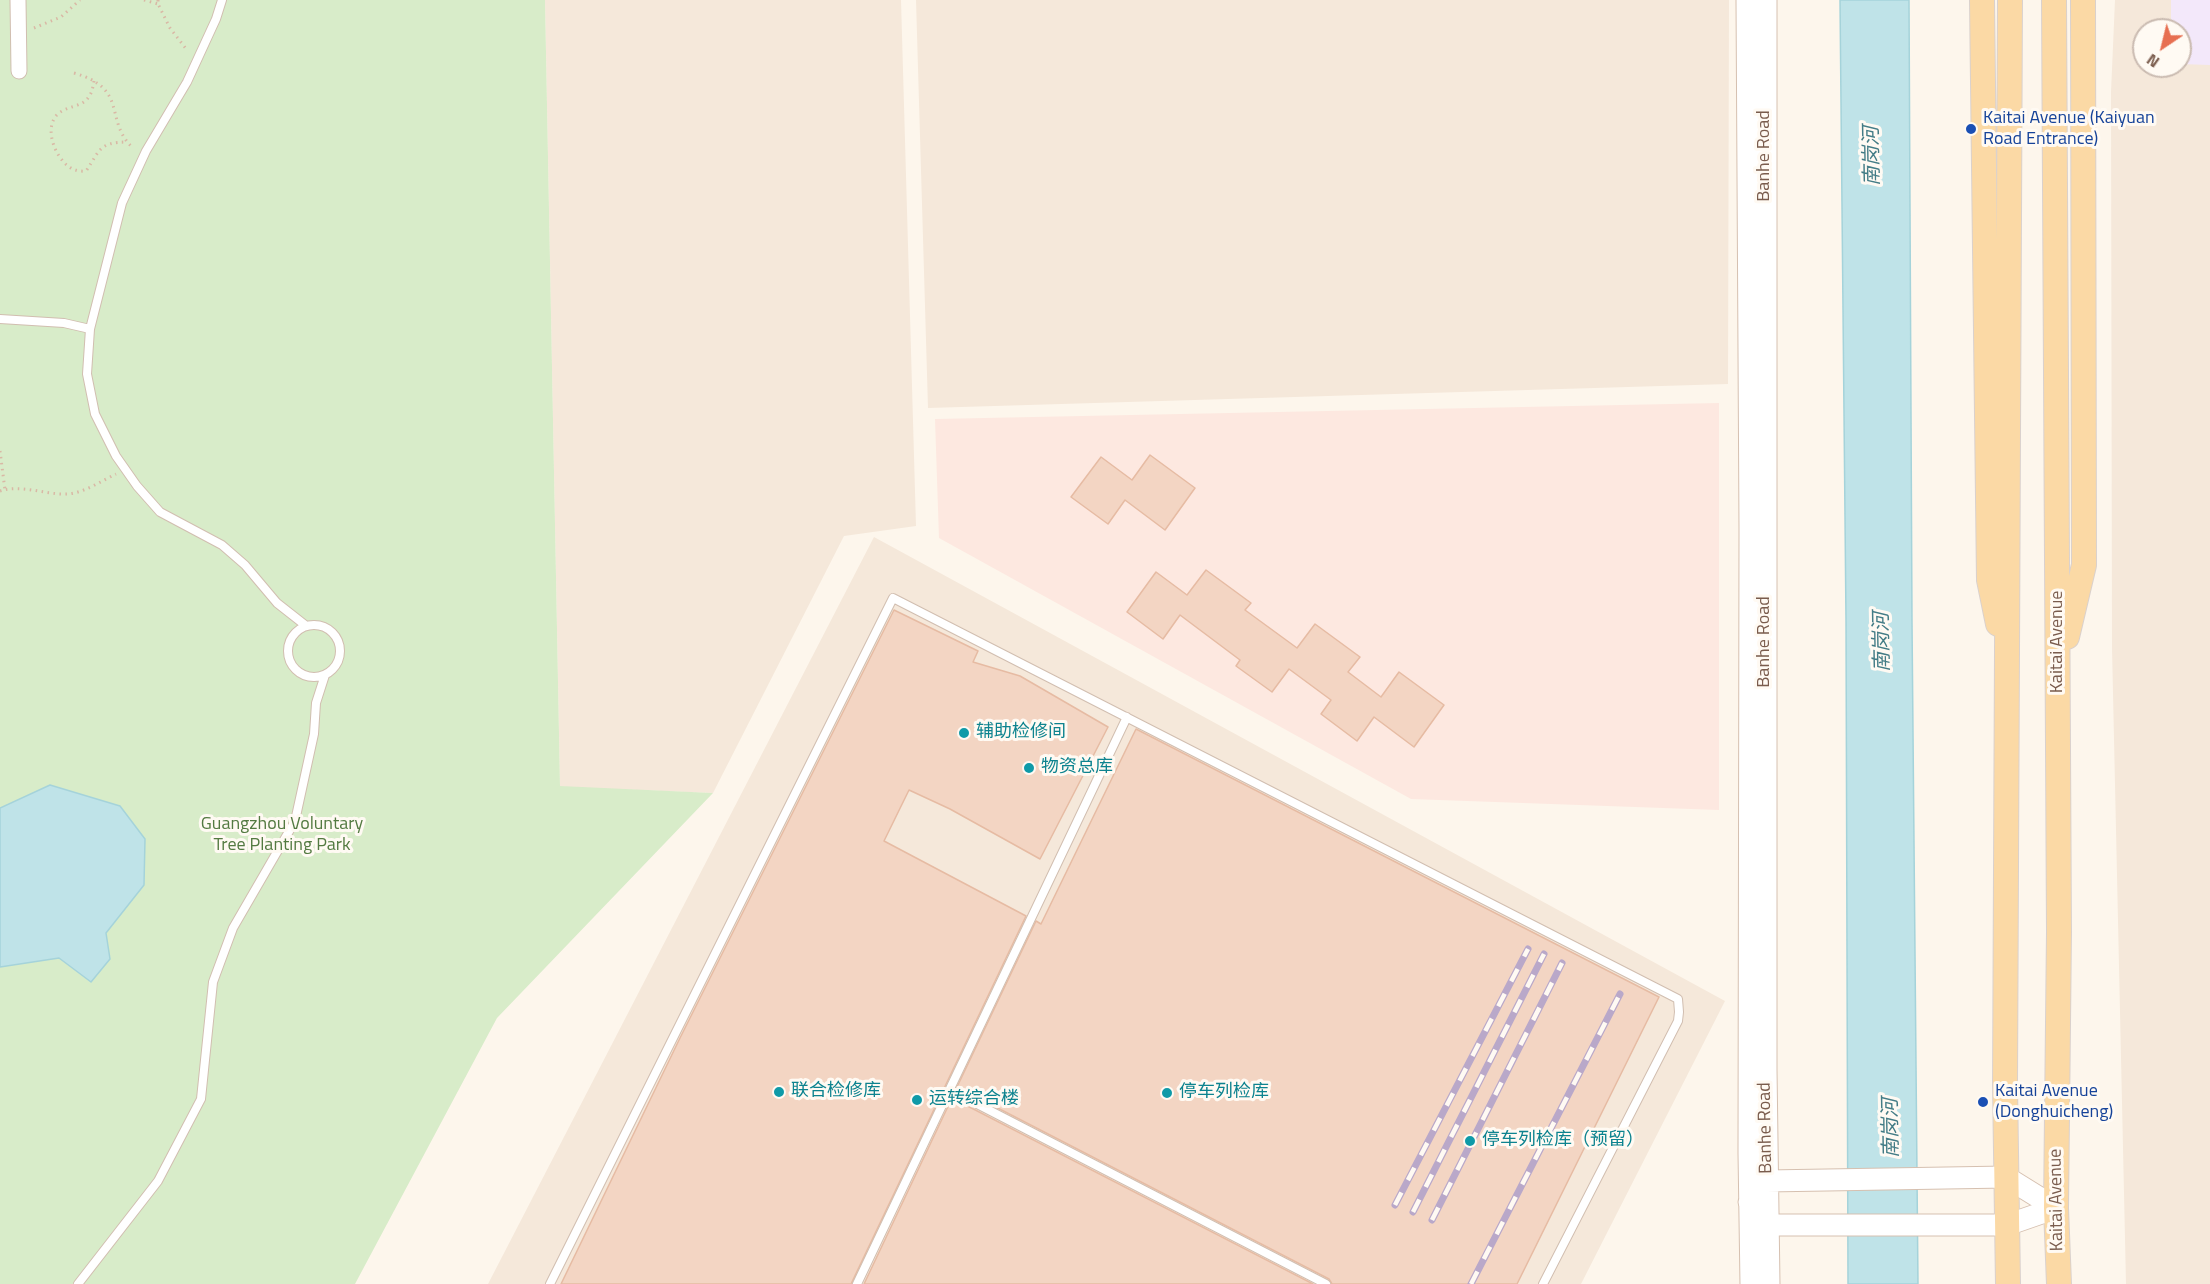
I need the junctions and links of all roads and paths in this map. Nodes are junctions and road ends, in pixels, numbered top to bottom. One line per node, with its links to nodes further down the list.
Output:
1 (18, 0): 12 (street)
2 (80, 0): 12 (path)
3 (144, 0): 11 (path)
4 (222, 0): 13 (lane)
5 (1747, 0): 33 (street, Banhe Road)
6 (1766, 0): 32 (street, Banhe Road)
7 (1982, 0): 26 (main road)
8 (2010, 0): 26 (main road)
9 (2054, 0): 28 (main road, Kaitai Avenue)
10 (2083, 0): 28 (main road)
11 (158, 2): 13 (path)
12 (18, 30): 14 (street)
13 (197, 60): 18 (lane)
14 (19, 72)
15 (74, 73): 16 (path)
16 (94, 81): 17 (path); 17 (path)
17 (128, 142): 18 (path)
18 (144, 158): 20 (lane)
19 (0, 319): 20 (lane)
20 (90, 329): 22 (lane)
21 (0, 451): 23 (path)
22 (125, 469): 23 (path); 25 (lane)
23 (5, 490): 24 (path)
24 (0, 491)
25 (305, 626): 27 (lane); 27 (lane)
26 (2008, 669): 31 (main road)
27 (326, 675): 38 (lane)
28 (2058, 678): 34 (main road, Kaitai Avenue)
29 (1127, 717): 30 (lane); 39 (lane); 42 (lane)
30 (950, 1090): 40 (lane); 41 (lane)
31 (2006, 1177): 32 (street); 34 (street); 36 (main road)
32 (1767, 1181): 33 (street); 35 (street, Banhe Road)
33 (1749, 1202): 35 (street); 37 (street, Banhe Road)
34 (2056, 1208): 36 (street); 45 (main road, Kaitai Avenue)
35 (1768, 1225): 36 (street); 43 (street, Banhe Road)
36 (2007, 1225): 44 (main road)
37 (1748, 1281)
38 (78, 1284)
39 (550, 1284)
40 (857, 1284)
41 (1326, 1284)
42 (1543, 1284)
43 (1769, 1284)
44 (2008, 1284)
45 (2059, 1284)

